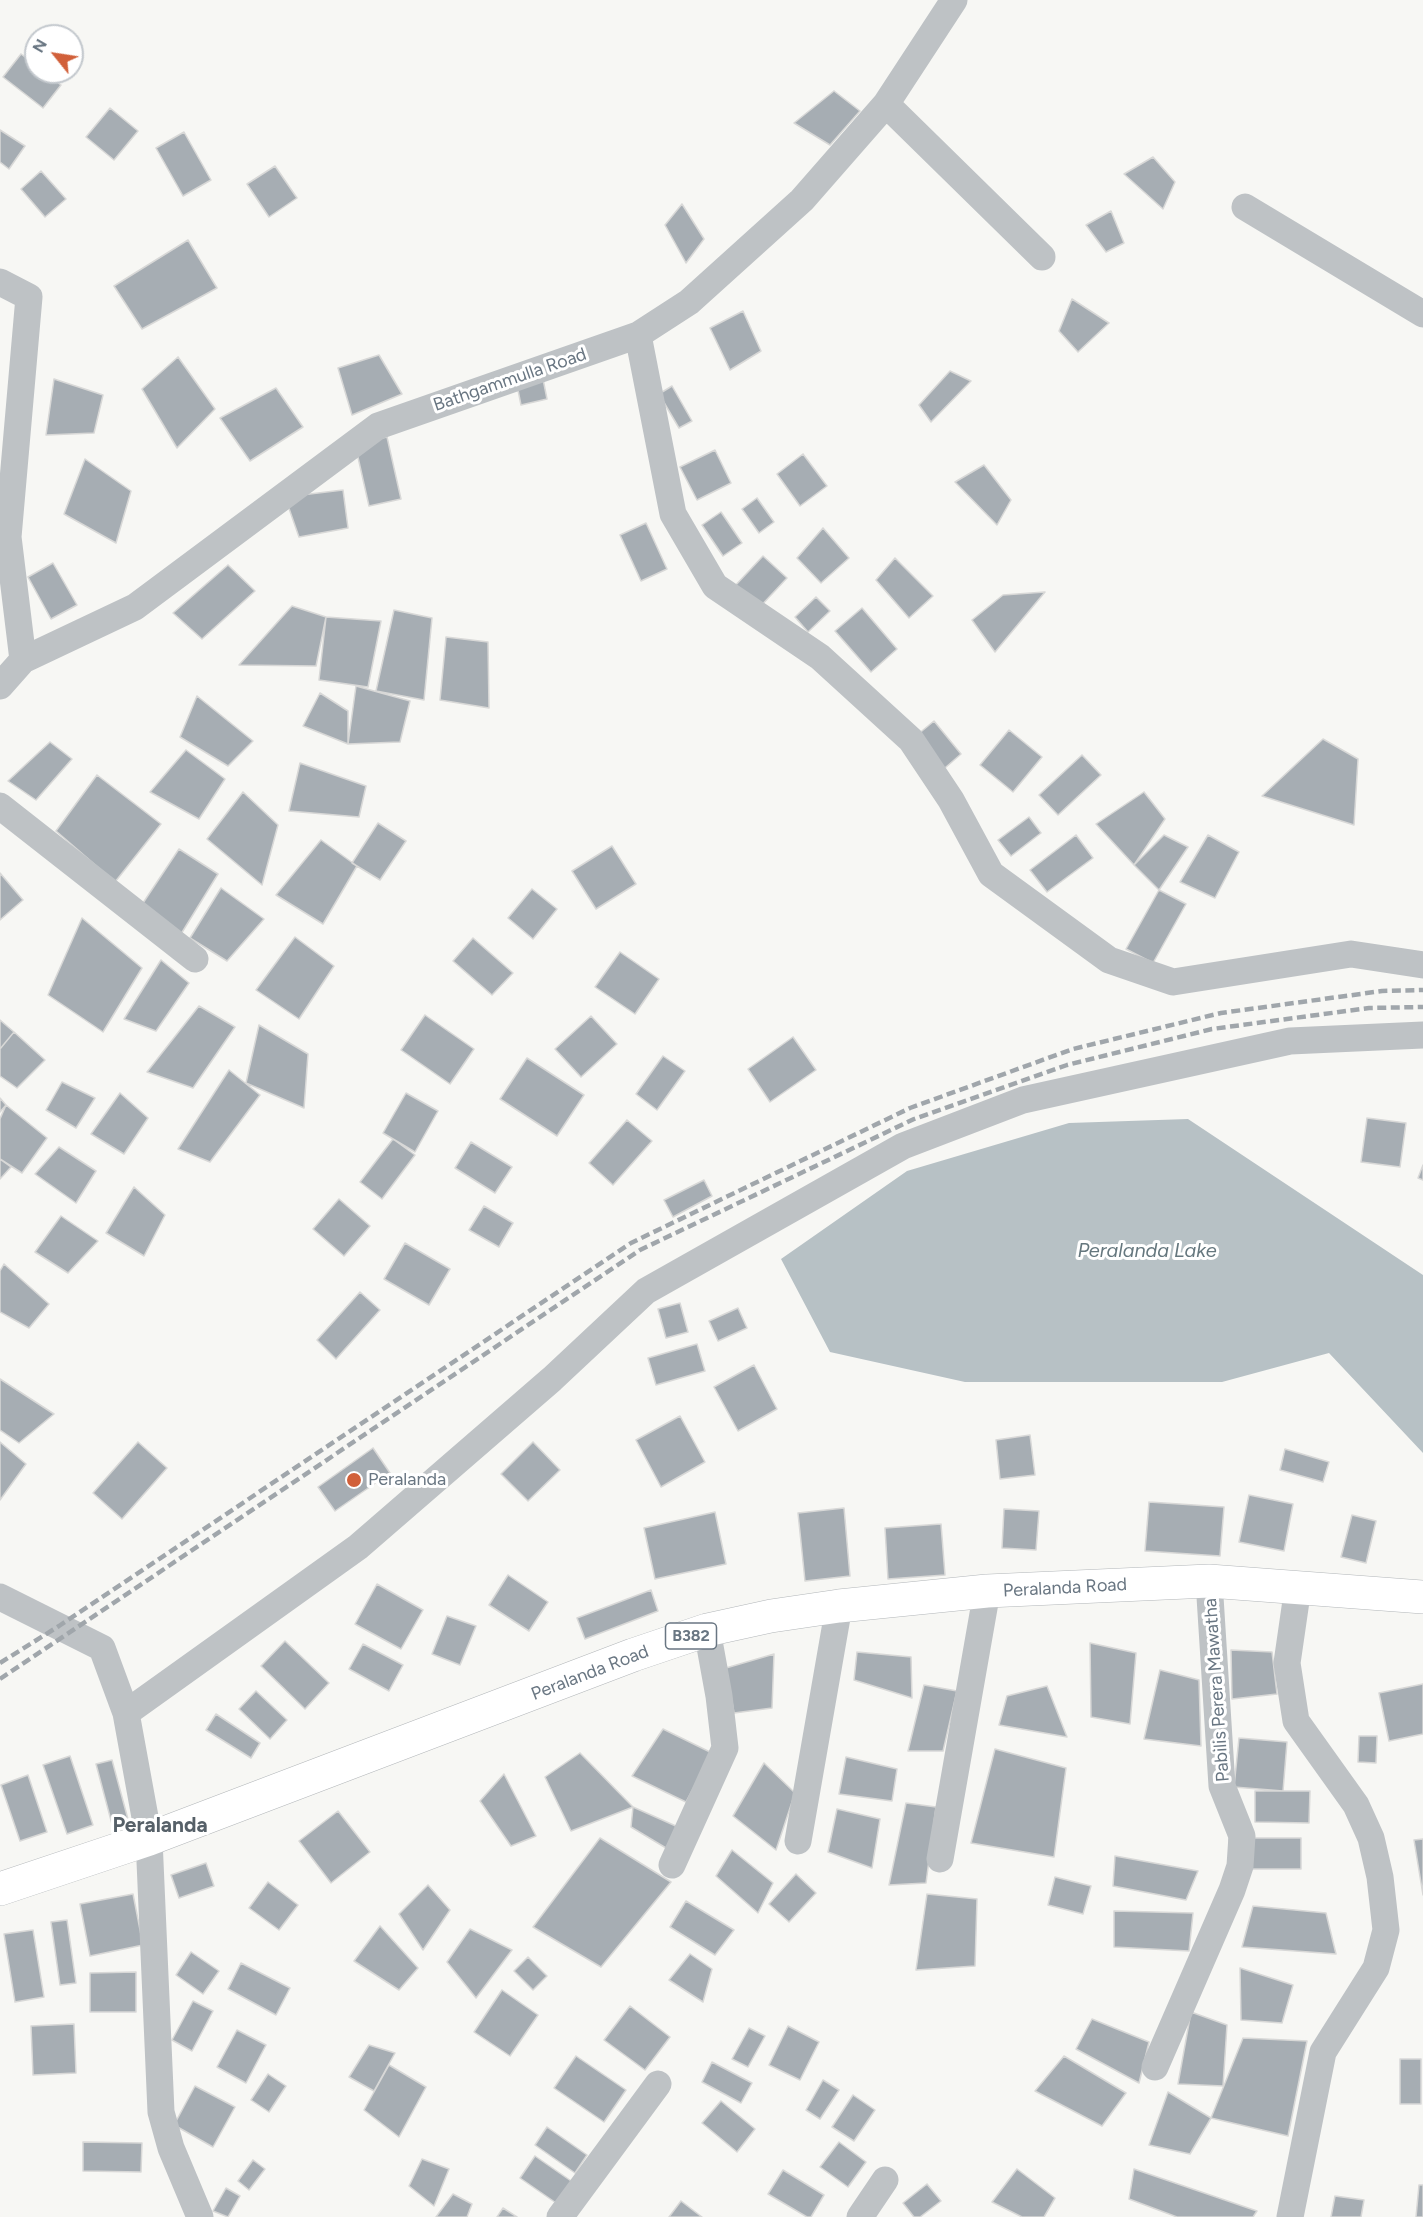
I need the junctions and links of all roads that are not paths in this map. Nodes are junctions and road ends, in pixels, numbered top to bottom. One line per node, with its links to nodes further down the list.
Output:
1 (954, 0): 2 (street, Bathgammulla Road)
2 (886, 104): 4 (street); 7 (street, Bathgammulla Road)
3 (1245, 207): 6 (street)
4 (1042, 257)
5 (0, 282): 8 (street)
6 (1423, 314)
7 (638, 335): 8 (street, Bathgammulla Road); 12 (street)
8 (23, 660): 9 (street, Bathgammulla Road)
9 (0, 686)
10 (0, 806): 11 (street)
11 (195, 959)
12 (1423, 965)
13 (1423, 1035): 21 (street)
14 (1209, 1581): 15 (main road, Peralanda Road / B382); 16 (main road, Peralanda Road / B382); 27 (street, Pabilis Perera Mawatha)
15 (1298, 1587): 18 (main road, Peralanda Road / B382); 33 (street)
16 (987, 1591): 19 (main road, Peralanda Road / B382); 24 (street)
17 (0, 1596): 21 (street)
18 (1423, 1597)
19 (839, 1606): 20 (main road, Peralanda Road / B382); 23 (street)
20 (707, 1630): 22 (main road, Peralanda Road / B382); 25 (street)
21 (126, 1713): 22 (street)
22 (149, 1839): 26 (main road, Peralanda Road / B382); 30 (street)
23 (798, 1841)
24 (940, 1858)
25 (672, 1865)
26 (0, 1889)
27 (1155, 2067)
28 (658, 2084): 31 (street)
29 (885, 2180): 32 (street)
30 (200, 2217)
31 (560, 2217)
32 (860, 2217)
33 (1290, 2217)

